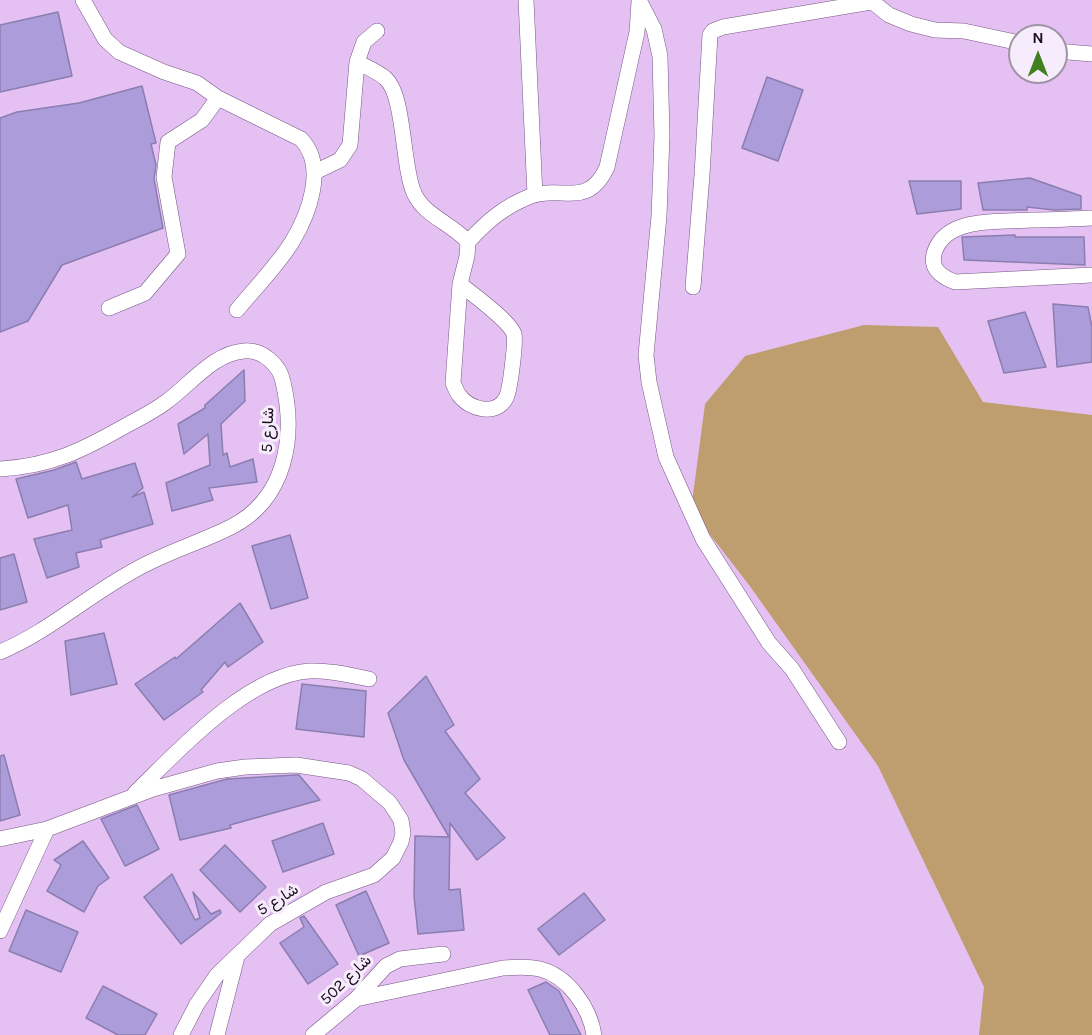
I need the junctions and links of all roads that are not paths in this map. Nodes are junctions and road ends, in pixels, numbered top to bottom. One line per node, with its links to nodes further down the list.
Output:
1 (83, 0): 10 (street)
2 (526, 0): 12 (street)
3 (639, 0): 12 (street); 23 (street)
4 (870, 1): 6 (street); 17 (street)
5 (377, 31): 9 (street)
6 (1008, 40)
7 (1068, 52): 8 (street)
8 (1092, 54)
9 (357, 62): 11 (street); 14 (street)
10 (218, 98): 11 (street); 18 (street)
11 (315, 172): 19 (street)
12 (535, 195): 14 (street)
13 (1092, 218): 15 (street)
14 (468, 242): 16 (street)
15 (1092, 275)
16 (460, 284): 16 (street)
17 (693, 287)
18 (109, 308)
19 (237, 310)
20 (0, 469): 21 (street, شارع 5)
21 (0, 652)
22 (369, 679): 24 (street)
23 (839, 742)
24 (130, 797): 25 (street, شارع 5); 29 (street, شارع 5)
25 (47, 829): 26 (street, شارع 5); 27 (street)
26 (0, 839)
27 (0, 931)
28 (443, 954): 30 (street, شارع 502)
29 (237, 957): 31 (street, شارع 5); 32 (street)
30 (356, 999): 33 (street, شارع 502); 34 (street)
31 (180, 1035)
32 (217, 1035)
33 (313, 1035)
34 (594, 1035)

